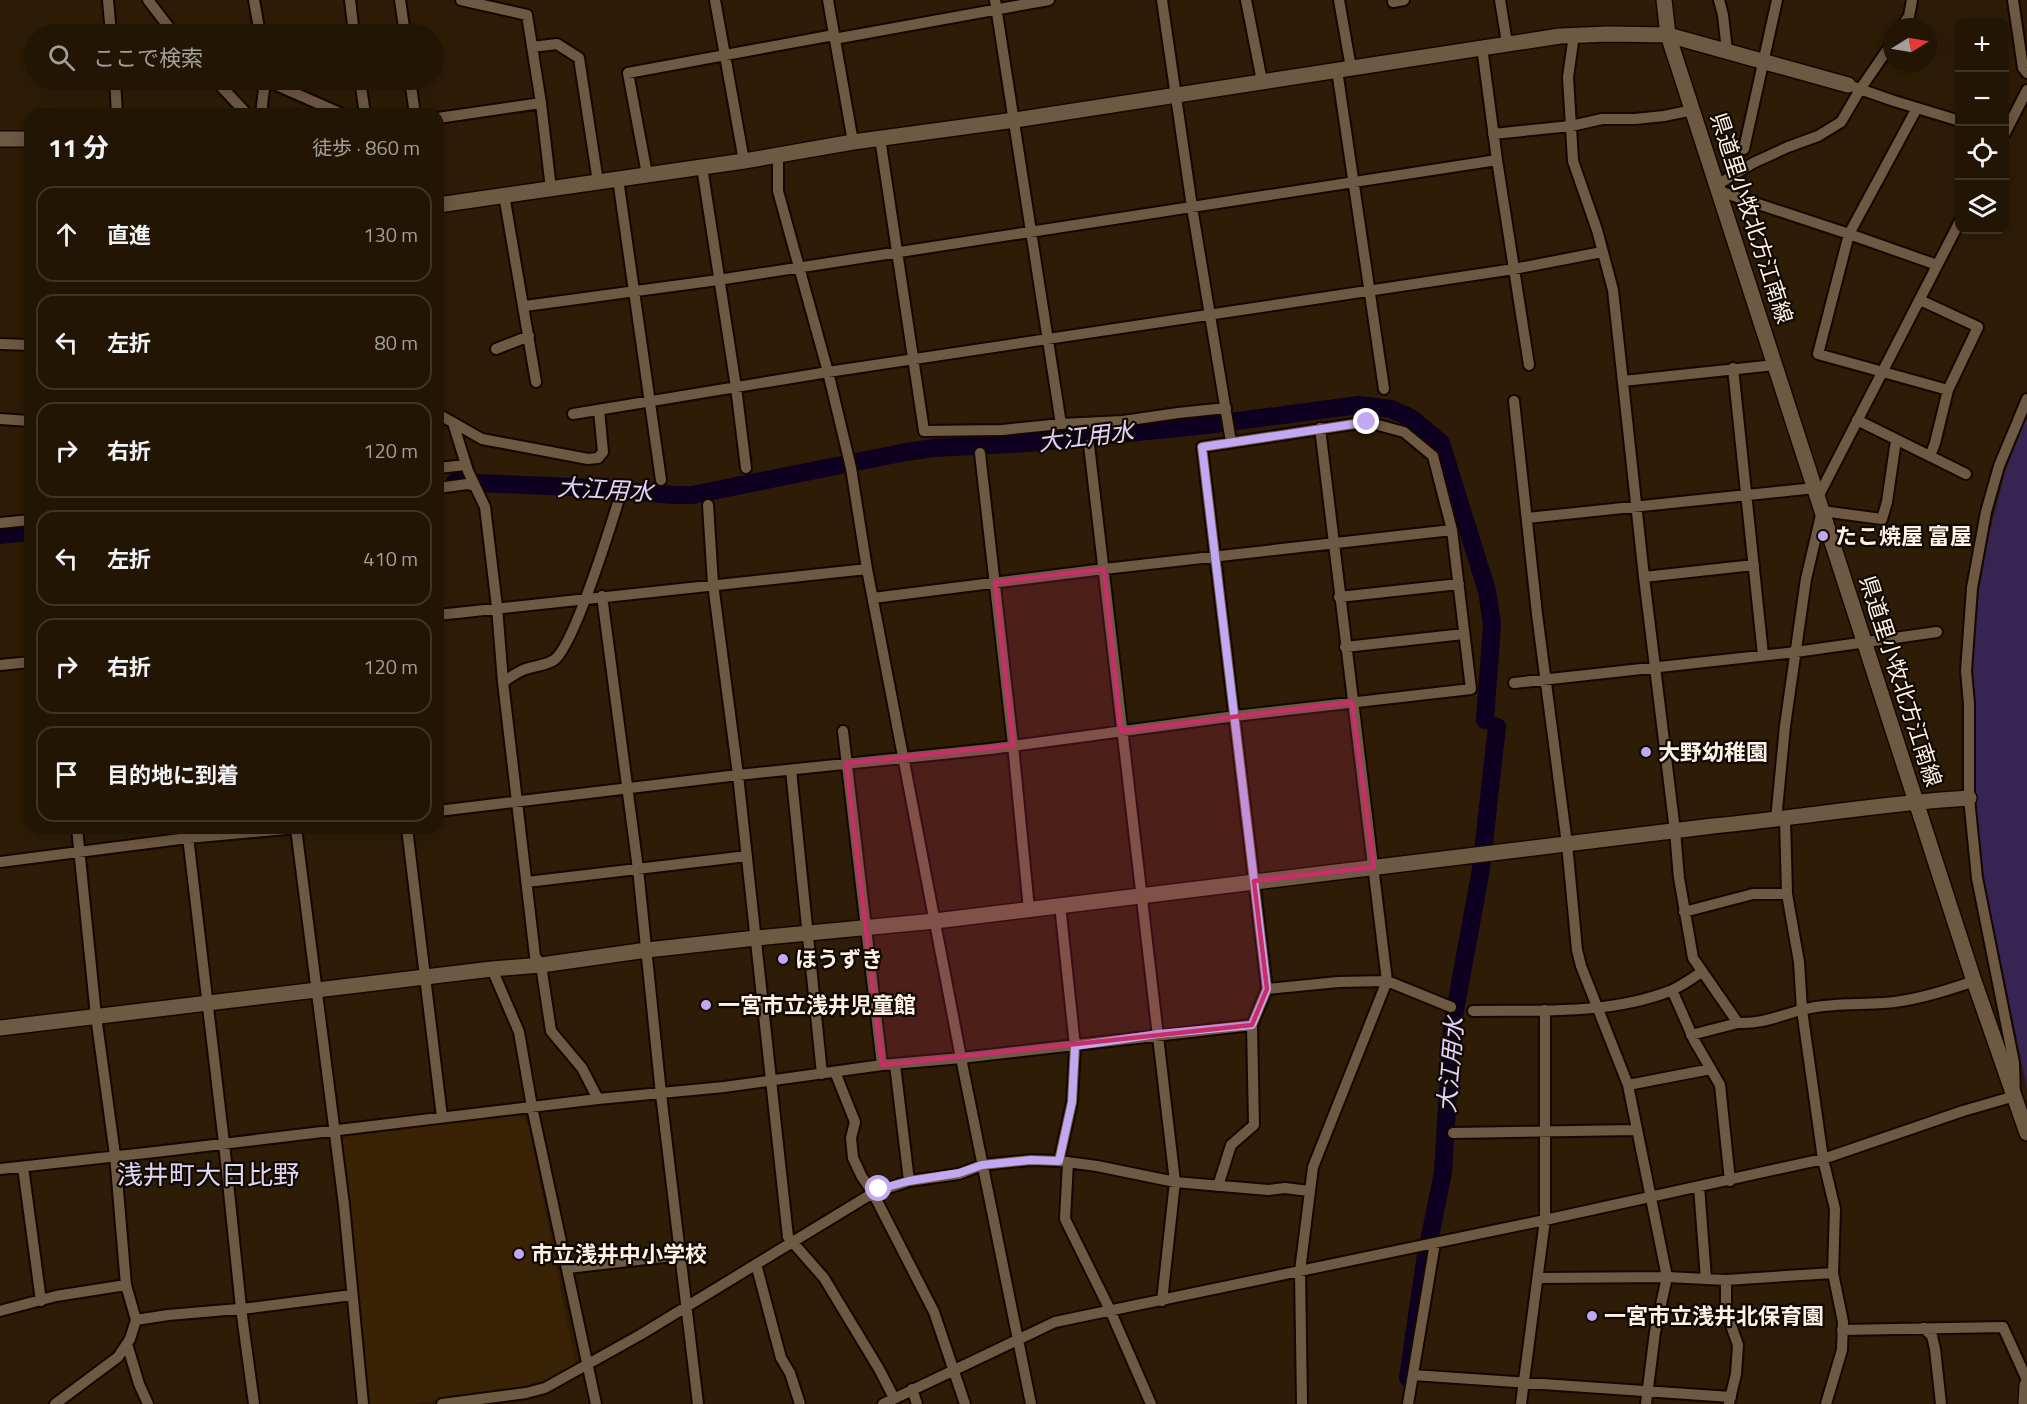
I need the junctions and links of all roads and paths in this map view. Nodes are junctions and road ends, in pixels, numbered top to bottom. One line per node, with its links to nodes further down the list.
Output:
1 (108, 0): 23 (street)
2 (148, 0): 24 (street)
3 (254, 0): 25 (street)
4 (350, 0): 26 (street)
5 (400, 0): 27 (street)
6 (715, 0): 36 (street)
7 (828, 0): 30 (street)
8 (1049, 0): 21 (street)
9 (1162, 0): 49 (street)
10 (1246, 0): 40 (street)
11 (1340, 0): 38 (street)
12 (1404, 0): 20 (street)
13 (1500, 0): 31 (street)
14 (1665, 0): 29 (street, 県道里小牧北方江南線)
15 (1719, 0): 34 (street)
16 (1778, 0): 37 (street)
17 (1912, 0): 22 (street)
18 (2013, 0): 39 (street)
19 (467, 1): 32 (street)
20 (1393, 2)
21 (996, 4): 30 (street); 60 (street)
22 (1908, 18)
23 (110, 24)
24 (166, 24)
25 (258, 24)
26 (353, 24)
27 (404, 24)
28 (1574, 35): 29 (street); 31 (street); 62 (street)
29 (1668, 35): 34 (street); 58 (street, 県道里小牧北方江南線)
30 (834, 37): 36 (street); 68 (street)
31 (1507, 43): 33 (street)
32 (532, 47): 50 (street); 77 (street)
33 (1482, 47): 38 (street); 64 (street)
34 (1727, 51): 37 (street)
35 (1883, 53): 41 (street)
36 (725, 55): 72 (street); 74 (street)
37 (1764, 61): 41 (street); 69 (street)
38 (1344, 69): 40 (street); 76 (street)
39 (2027, 73)
40 (1262, 81): 49 (street)
41 (1854, 87): 57 (street); 78 (street)
42 (116, 90): 51 (street)
43 (224, 90): 52 (street)
44 (264, 90): 53 (street)
45 (288, 90): 54 (street)
46 (361, 90): 55 (street)
47 (411, 90): 56 (street)
48 (2027, 90): 63 (street)
49 (1176, 94): 60 (street); 82 (street)
50 (541, 103): 59 (street); 79 (street)
51 (117, 108)
52 (241, 108)
53 (262, 108)
54 (328, 108)
55 (364, 108)
56 (414, 108)
57 (1917, 108): 61 (street); 85 (street)
58 (1693, 110): 62 (street); 78 (street, 県道里小牧北方江南線)
59 (444, 117)
60 (1015, 120): 65 (street); 84 (street)
61 (1955, 120)
62 (1571, 126): 64 (street); 87 (street)
63 (2009, 126)
64 (1493, 134): 71 (street)
65 (880, 138): 68 (street); 86 (street)
66 (0, 139): 67 (street)
67 (24, 139)
68 (853, 142): 70 (street)
69 (1744, 149)
70 (778, 155): 72 (street); 89 (street)
71 (1497, 160): 76 (street); 90 (street)
72 (744, 161): 73 (street)
73 (702, 167): 74 (street); 91 (street)
74 (647, 174): 75 (street)
75 (618, 179): 77 (street); 93 (street)
76 (1353, 181): 82 (street); 92 (street)
77 (598, 182): 79 (street)
78 (1718, 188): 85 (street); 103 (street, 県道里小牧北方江南線)
79 (552, 189): 80 (street)
80 (504, 195): 81 (street); 95 (street)
81 (444, 204)
82 (1192, 207): 84 (street); 96 (street)
83 (1955, 229): 88 (street)
84 (1032, 230): 86 (street); 98 (street)
85 (1849, 234): 88 (street); 106 (street)
86 (897, 251): 89 (street); 102 (street)
87 (1602, 252): 90 (street); 108 (street)
88 (1937, 265): 94 (street)
89 (798, 268): 91 (street); 107 (street)
90 (1514, 269): 92 (street); 104 (street)
91 (718, 280): 93 (street); 110 (street)
92 (1370, 290): 96 (street); 111 (street)
93 (635, 292): 95 (street); 115 (street)
94 (1920, 300): 106 (street); 112 (street)
95 (525, 306): 97 (street)
96 (1210, 314): 98 (street); 119 (street)
97 (529, 336): 101 (street); 109 (street)
98 (1049, 340): 102 (street); 124 (street)
99 (0, 344): 100 (street)
100 (24, 345)
101 (496, 349)
102 (914, 360): 107 (street); 124 (street)
103 (1775, 364): 105 (street); 140 (street, 県道里小牧北方江南線)
104 (1529, 365)
105 (1733, 368): 108 (street); 138 (street)
106 (1882, 371): 112 (street); 121 (street)
107 (828, 372): 110 (street); 150 (street)
108 (1623, 381): 142 (street)
109 (536, 382)
110 (736, 387): 115 (street); 133 (street)
111 (1384, 389)
112 (1948, 390): 130 (street)
113 (2027, 399): 184 (street)
114 (1514, 401): 143 (street)
115 (651, 402): 116 (street); 135 (street)
116 (599, 410): 117 (street); 123 (street)
117 (573, 414)
118 (444, 418): 123 (street)
119 (1227, 418): 124 (street); 127 (street)
120 (0, 419): 122 (street)
121 (1857, 420): 126 (street); 140 (street)
122 (24, 421)
123 (453, 423): 132 (street)
124 (1061, 424)
125 (1320, 428): 127 (street); 146 (street); 147 (street)
126 (1896, 440): 130 (street); 140 (street)
127 (1231, 442): 148 (street)
128 (1089, 446): 151 (street)
129 (980, 453): 153 (street)
130 (1930, 456): 134 (street)
131 (444, 468): 132 (street)
132 (467, 468): 136 (street)
133 (746, 468)
134 (1966, 474)
135 (661, 480)
136 (474, 485): 137 (street); 160 (street)
137 (444, 487)
138 (1747, 494): 140 (street); 142 (street); 149 (street)
139 (620, 496): 158 (street)
140 (1818, 499): 164 (street, 県道里小牧北方江南線); 166 (street)
141 (708, 505): 154 (street)
142 (1636, 506): 143 (street); 152 (street)
143 (1527, 518): 171 (street)
144 (24, 521): 145 (street)
145 (0, 523)
146 (1452, 530): 147 (street); 155 (street)
147 (1333, 543): 148 (street); 157 (street)
148 (1216, 556): 151 (street); 175 (street)
149 (1754, 565): 152 (street); 167 (street)
150 (867, 569): 154 (street); 159 (street)
151 (1104, 569): 153 (street); 177 (street)
152 (1644, 576): 170 (street)
153 (995, 582): 159 (street); 178 (street)
154 (714, 584): 156 (street); 182 (street)
155 (1459, 584): 157 (street); 163 (street)
156 (602, 596): 158 (street); 183 (street)
157 (1339, 597): 165 (street)
158 (585, 598): 160 (street); 172 (street)
159 (873, 598): 179 (street)
160 (497, 608): 161 (street); 172 (street)
161 (444, 614)
162 (1937, 632): 164 (street)
163 (1464, 634): 165 (street); 174 (street)
164 (1865, 641): 166 (street); 186 (street, 県道里小牧北方江南線)
165 (1345, 647): 174 (street)
166 (1796, 652): 167 (street); 188 (street)
167 (1763, 655): 170 (street)
168 (24, 663): 169 (street)
169 (0, 665)
170 (1656, 666): 171 (street); 189 (street)
171 (1546, 681): 173 (street); 195 (street)
172 (503, 682): 185 (street)
173 (1514, 684)
174 (1352, 702): 175 (street); 199 (street)
175 (1235, 716): 177 (street); 201 (street)
176 (843, 731): 180 (street)
177 (1121, 731): 178 (street); 204 (street)
178 (1013, 745): 179 (street); 206 (street)
179 (904, 757): 180 (street); 208 (street)
180 (846, 763): 181 (street); 209 (street)
181 (791, 770): 182 (street); 210 (street)
182 (738, 775): 183 (street); 197 (street)
183 (628, 788): 185 (street); 200 (street)
184 (1969, 798): 186 (street); 244 (street)
185 (518, 800): 187 (street); 202 (street)
186 (1916, 801): 188 (street); 218 (street, 県道里小牧北方江南線)
187 (444, 810)
188 (1780, 820): 189 (street); 203 (street)
189 (1676, 831): 195 (street); 207 (street)
190 (78, 834): 196 (street)
191 (182, 834): 196 (street)
192 (188, 834): 222 (street)
193 (297, 834): 220 (street)
194 (407, 834): 216 (street)
195 (1567, 844): 199 (street); 224 (street)
196 (80, 852): 198 (street); 228 (street)
197 (747, 856): 200 (street); 211 (street)
198 (0, 862)
199 (1374, 867): 201 (street); 217 (street)
200 (638, 869): 202 (street); 212 (street)
201 (1254, 881): 204 (street); 219 (street)
202 (526, 882): 213 (street)
203 (1787, 894): 207 (street); 226 (street)
204 (1143, 895): 205 (street); 232 (street)
205 (1060, 905): 206 (street); 234 (street)
206 (1029, 909): 208 (street)
207 (1684, 912): 215 (street)
208 (935, 921): 209 (street); 235 (street)
209 (866, 928): 210 (street); 236 (street)
210 (808, 934): 211 (street); 240 (street)
211 (756, 938): 212 (street); 241 (street)
212 (647, 950): 213 (street); 243 (street)
213 (541, 965): 214 (street); 245 (street)
214 (492, 969): 216 (street); 246 (street)
215 (1702, 972): 221 (street); 229 (street)
216 (425, 977): 220 (street); 247 (street)
217 (1387, 981): 219 (street); 223 (street); 265 (street)
218 (1974, 981): 226 (street); 244 (street, 県道里小牧北方江南線)
219 (1267, 989): 230 (street)
220 (316, 990): 222 (street); 248 (street)
221 (1672, 990): 224 (street); 233 (street)
222 (208, 1004): 228 (street); 253 (street)
223 (1451, 1007)
224 (1596, 1007): 225 (street); 242 (street)
225 (1545, 1010): 227 (street); 250 (street)
226 (1802, 1010): 229 (street); 255 (street)
227 (1473, 1011)
228 (96, 1016): 231 (street); 254 (street)
229 (1738, 1023): 233 (street)
230 (1252, 1025): 232 (street); 263 (street)
231 (0, 1028)
232 (1158, 1034): 234 (street); 262 (street)
233 (1691, 1035): 238 (street)
234 (1075, 1046): 235 (street); 256 (street)
235 (961, 1058): 237 (street); 257 (street)
236 (882, 1065): 237 (street); 239 (street)
237 (895, 1065): 260 (street)
238 (1711, 1069): 242 (street); 261 (street)
239 (835, 1072): 240 (street); 266 (street)
240 (822, 1074): 241 (street)
241 (772, 1079): 243 (street); 269 (street)
242 (1628, 1085): 249 (street)
243 (661, 1094): 245 (street); 271 (street)
244 (2015, 1096): 252 (street, 県道里小牧北方江南線); 255 (street)
245 (598, 1099): 246 (street)
246 (532, 1107): 247 (street); 273 (street)
247 (442, 1117): 248 (street)
248 (333, 1129): 253 (street); 281 (street)
249 (1637, 1130): 250 (street); 267 (street)
250 (1544, 1132): 251 (street); 268 (street)
251 (1453, 1133)
252 (2027, 1133)
253 (224, 1143): 254 (street); 285 (street)
254 (115, 1155): 258 (street); 280 (street)
255 (1823, 1159): 261 (street); 275 (street)
256 (1064, 1161): 257 (street); 262 (street); 286 (street)
257 (982, 1165): 260 (street); 291 (street)
258 (23, 1167): 259 (street); 282 (street)
259 (0, 1169)
260 (909, 1181): 266 (street)
261 (1730, 1181): 264 (street)
262 (1175, 1182): 263 (street); 283 (street)
263 (1218, 1186): 265 (street)
264 (1699, 1186): 267 (street); 278 (street)
265 (1309, 1191): 274 (street)
266 (873, 1192): 269 (street); 294 (street)
267 (1651, 1196): 268 (street); 276 (street)
268 (1545, 1220): 270 (street); 277 (street)
269 (793, 1241): 272 (street); 300 (street)
270 (1430, 1244): 274 (street); 295 (street)
271 (681, 1256): 273 (street); 284 (street)
272 (756, 1264): 284 (street); 309 (street)
273 (568, 1268): 293 (street)
274 (1300, 1271): 283 (street); 315 (street)
275 (1833, 1273): 279 (street); 290 (street)
276 (1667, 1277): 277 (street); 278 (street); 299 (street)
277 (1538, 1278): 296 (street)
278 (1707, 1279): 279 (street)
279 (1726, 1280): 301 (street)
280 (126, 1285): 282 (street); 288 (street)
281 (352, 1295): 285 (street); 305 (street)
282 (40, 1300): 287 (street)
283 (1162, 1301): 286 (street)
284 (687, 1307): 293 (street); 308 (street)
285 (241, 1308): 288 (street); 304 (street)
286 (1110, 1310): 291 (street); 314 (street)
287 (0, 1311)
288 (136, 1320): 292 (street)
289 (1924, 1328): 290 (street); 297 (street); 320 (street)
290 (1842, 1330): 319 (street)
291 (1018, 1339): 294 (street); 313 (street)
292 (127, 1344): 302 (street); 303 (street)
293 (587, 1364): 306 (street); 307 (street)
294 (954, 1370): 298 (street); 312 (street)
295 (1413, 1375): 296 (street); 316 (street)
296 (1523, 1382): 299 (street); 317 (street)
297 (2027, 1382): 321 (street)
298 (912, 1389): 300 (street); 311 (street)
299 (1647, 1392): 301 (street); 318 (street)
300 (894, 1398): 310 (street)
301 (1730, 1401)
302 (55, 1404)
303 (148, 1404)
304 (254, 1404)
305 (363, 1404)
306 (442, 1404)
307 (596, 1404)
308 (698, 1404)
309 (800, 1404)
310 (883, 1404)
311 (917, 1404)
312 (965, 1404)
313 (1031, 1404)
314 (1151, 1404)
315 (1302, 1404)
316 (1408, 1404)
317 (1521, 1404)
318 (1646, 1404)
319 (1826, 1404)
320 (1941, 1404)
321 (2026, 1404)

